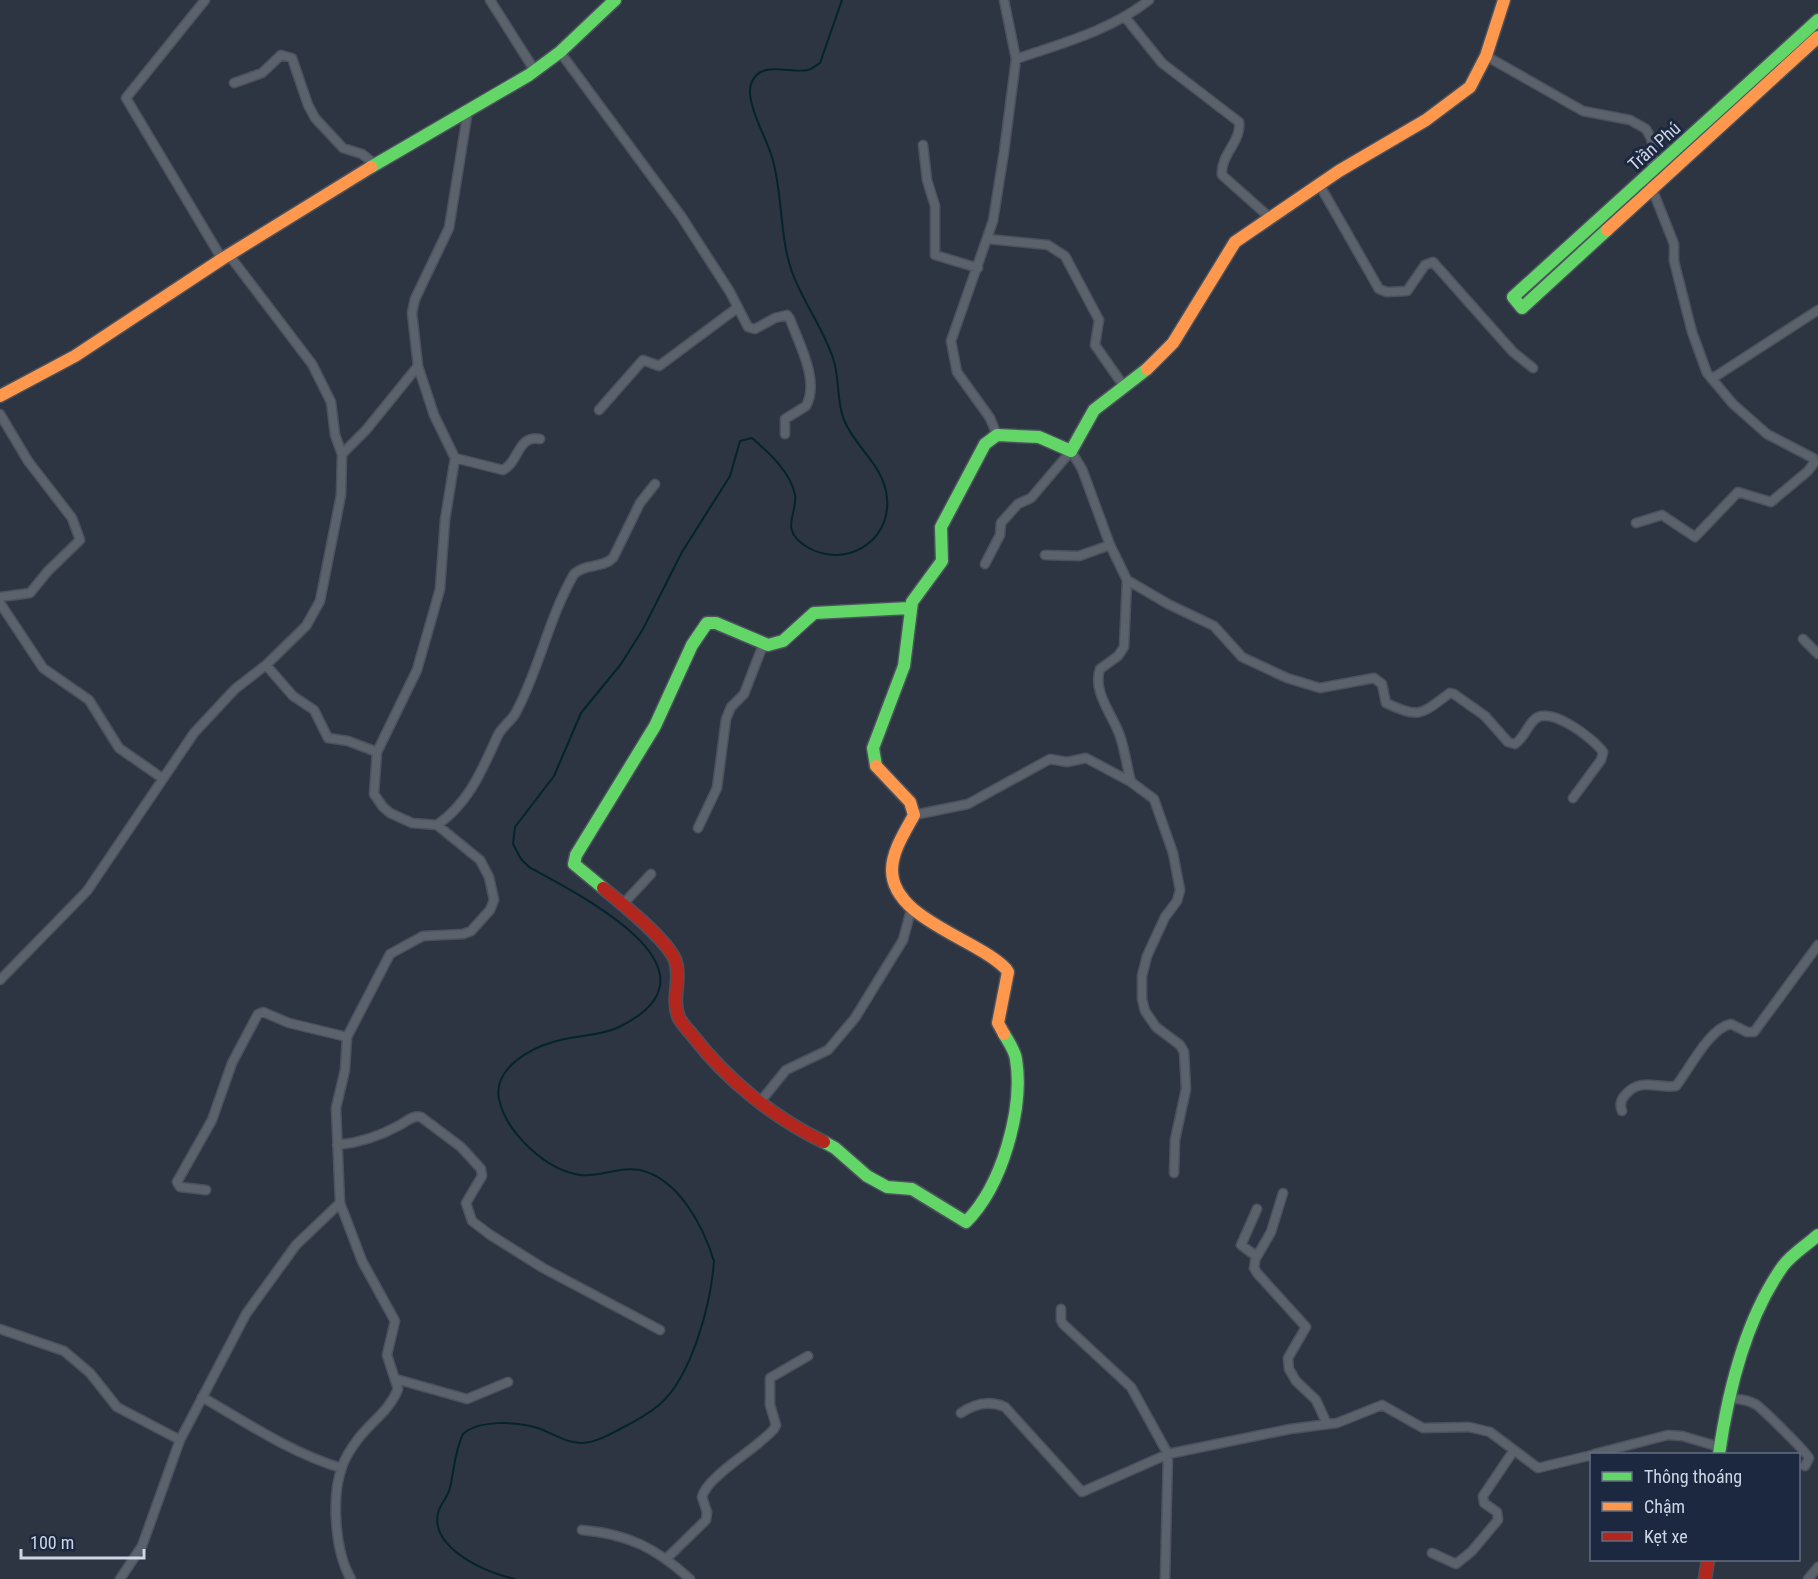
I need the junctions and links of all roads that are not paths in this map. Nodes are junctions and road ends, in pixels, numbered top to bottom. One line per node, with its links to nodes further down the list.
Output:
1 (205, 0): 23 (street)
2 (490, 0): 13 (street)
3 (615, 0): 10 (street)
4 (1004, 0): 12 (street)
5 (1149, 0): 7 (street)
6 (1504, 0): 11 (street)
7 (1125, 17): 12 (street); 21 (street)
8 (1818, 20): 18 (street, Trần Phú)
9 (1818, 37): 20 (street, Trần Phú)
10 (560, 52): 13 (street); 25 (street)
11 (1486, 56): 18 (street); 19 (street)
12 (1016, 60): 22 (street)
13 (535, 71): 15 (street)
14 (234, 83): 17 (street)
15 (468, 111): 17 (street); 27 (street)
16 (922, 145): 24 (street)
17 (375, 165): 23 (street)
18 (1650, 174): 20 (street); 20 (street, Trần Phú)
19 (1319, 184): 21 (street); 28 (street)
20 (1651, 190): 29 (street)
21 (1269, 217): 30 (street)
22 (988, 239): 24 (street); 30 (street)
23 (225, 257): 31 (street); 38 (street)
24 (978, 267): 35 (street)
25 (737, 308): 32 (street); 34 (street)
26 (1818, 310): 29 (street)
27 (418, 366): 38 (street); 39 (street)
28 (1533, 368)
29 (1713, 378): 41 (street)
30 (1123, 386): 37 (street)
31 (0, 396)
32 (599, 410)
33 (0, 414): 46 (street)
34 (785, 434)
35 (997, 435): 37 (street); 48 (street)
36 (540, 439): 39 (street)
37 (1071, 451): 42 (street); 44 (street)
38 (342, 454): 52 (street)
39 (455, 458): 53 (street)
40 (655, 484): 58 (street)
41 (1636, 523)
42 (1110, 545): 43 (street); 45 (street)
43 (1046, 555)
44 (986, 564)
45 (1127, 580): 55 (street); 56 (street)
46 (0, 597)
47 (0, 603): 54 (street)
48 (910, 608): 50 (street); 57 (street)
49 (1803, 639): 51 (street)
50 (763, 645): 59 (street); 61 (street)
51 (1818, 654)
52 (266, 665): 53 (street); 54 (street)
53 (377, 752): 58 (street)
54 (162, 778): 64 (street)
55 (1131, 782): 57 (street); 69 (street)
56 (1573, 798)
57 (914, 815): 62 (street)
58 (437, 825): 65 (street)
59 (698, 828)
60 (651, 874): 61 (street)
61 (623, 904): 66 (street)
62 (911, 910): 66 (street); 66 (street)
63 (1818, 945): 67 (street)
64 (0, 980)
65 (347, 1037): 68 (street); 70 (street)
66 (760, 1101)
67 (1622, 1111)
68 (337, 1145): 72 (street); 78 (street)
69 (1173, 1173)
70 (206, 1190)
71 (1283, 1193): 75 (street)
72 (340, 1203): 80 (street); 82 (street)
73 (1257, 1209): 75 (street)
74 (1818, 1235): 83 (street)
75 (1256, 1258): 85 (street)
76 (1061, 1309): 90 (street)
77 (0, 1329): 86 (street)
78 (660, 1330)
79 (808, 1356): 96 (street)
80 (396, 1379): 81 (street); 93 (street)
81 (508, 1382)
82 (202, 1397): 86 (street); 93 (street)
83 (1727, 1398): 88 (street); 92 (street)
84 (961, 1413): 90 (street)
85 (1327, 1424): 87 (street); 90 (street)
86 (180, 1440): 99 (street)
87 (1514, 1450): 91 (street); 95 (street)
88 (1719, 1451): 89 (street)
89 (1600, 1453)
90 (1168, 1454): 102 (street)
91 (1590, 1456)
92 (1805, 1466)
93 (341, 1468): 100 (street)
94 (582, 1530): 96 (street)
95 (1432, 1553)
96 (667, 1558): 101 (street)
97 (1708, 1561): 103 (street)
98 (1818, 1567): 104 (street)
99 (120, 1579)
100 (351, 1579)
101 (690, 1579)
102 (1165, 1579)
103 (1705, 1579)
104 (1808, 1579)

